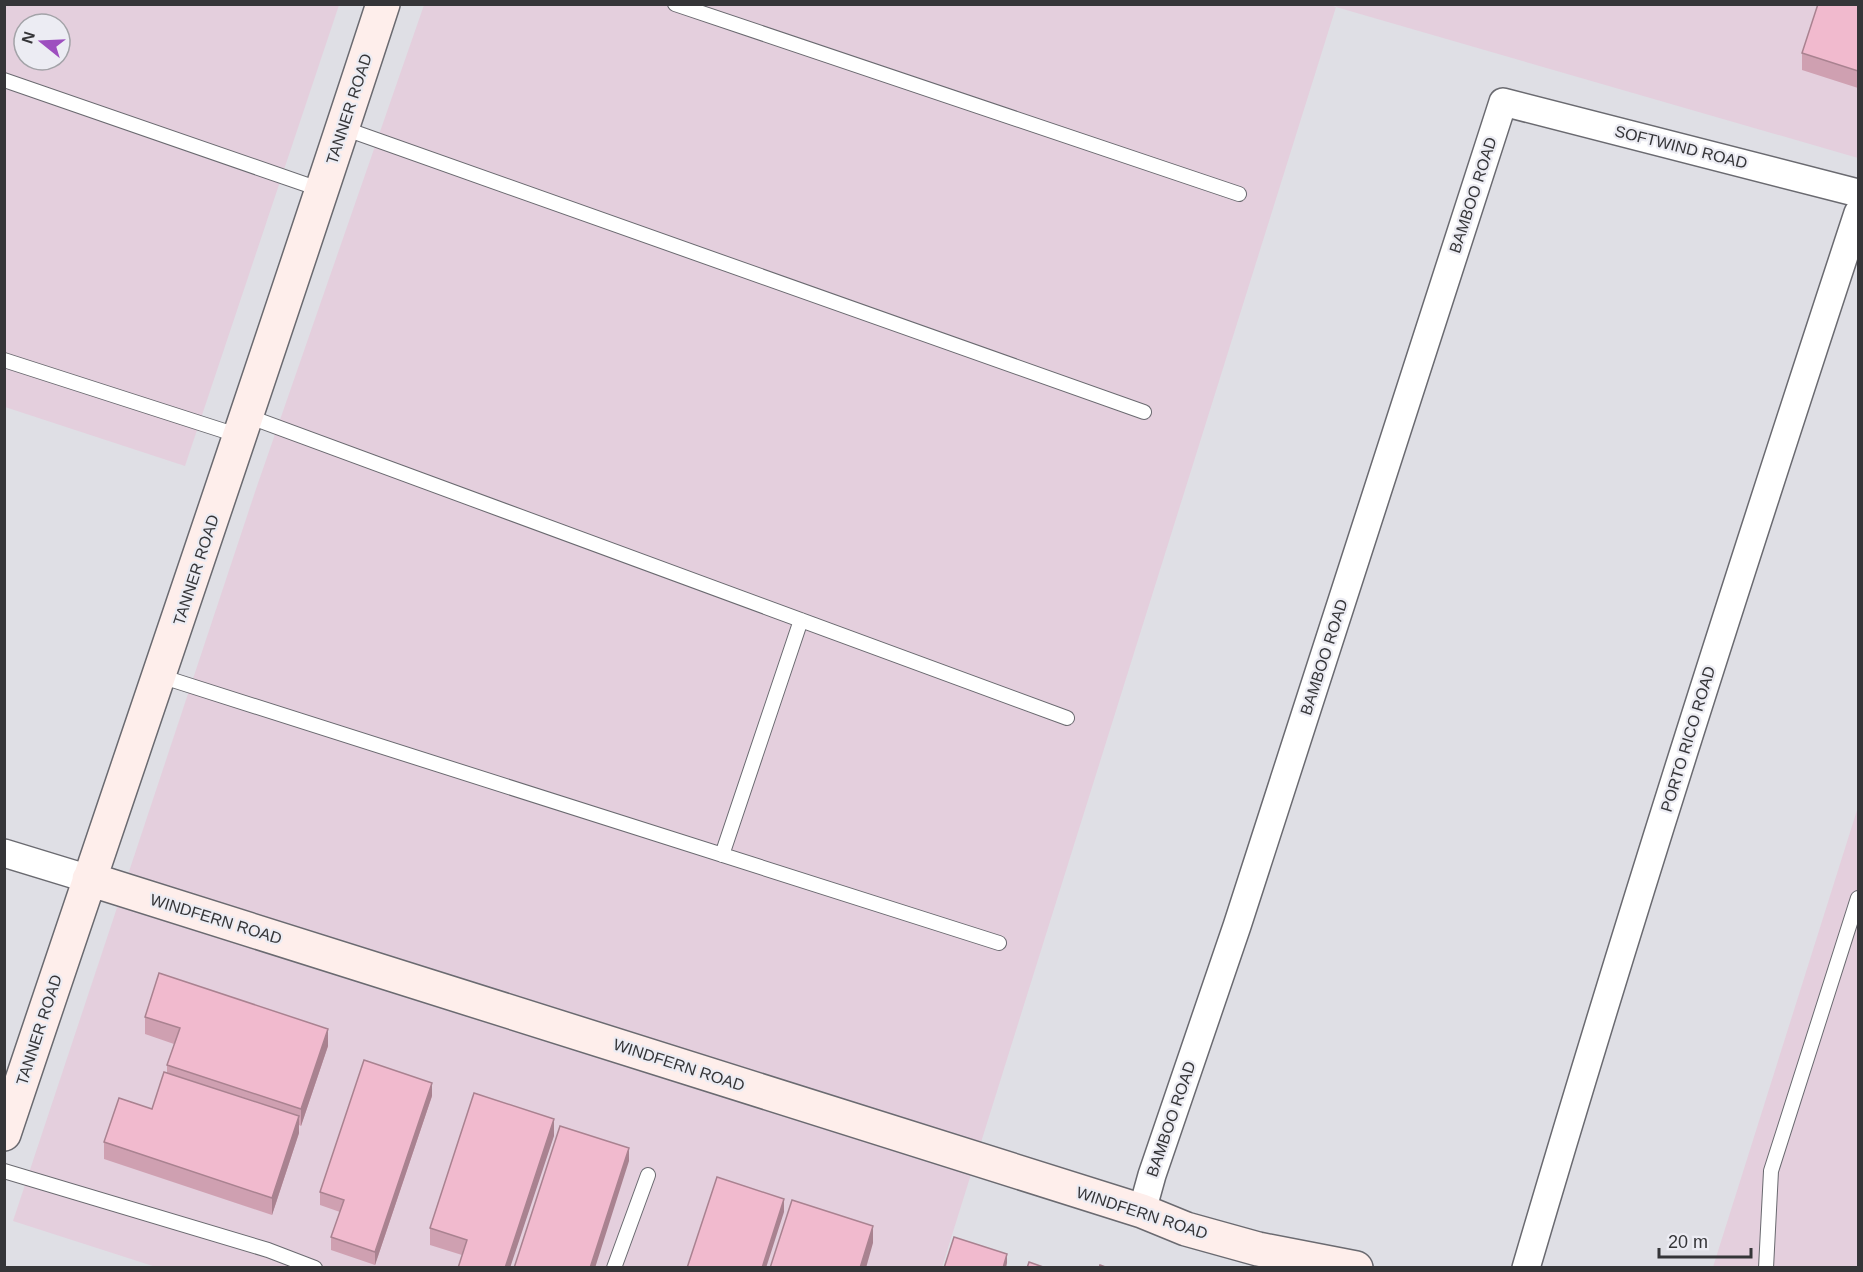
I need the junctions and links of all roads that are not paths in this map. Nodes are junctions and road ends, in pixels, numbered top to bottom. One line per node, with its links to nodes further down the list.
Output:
1 (384, 4): 5 (street, TANNER ROAD)
2 (675, 4): 8 (lane)
3 (4, 80): 6 (lane)
4 (1503, 102): 7 (street, SOFTWIND ROAD); 24 (street, BAMBOO ROAD)
5 (343, 128): 6 (street, TANNER ROAD); 11 (lane)
6 (322, 190): 12 (street, TANNER ROAD)
7 (1858, 193)
8 (1239, 194)
9 (1858, 213): 28 (street, PORTO RICO ROAD)
10 (4, 360): 12 (lane)
11 (1144, 412)
12 (243, 426): 13 (lane); 14 (street, TANNER ROAD)
13 (801, 620): 15 (lane); 17 (lane)
14 (160, 676): 17 (lane); 18 (street, TANNER ROAD)
15 (1067, 718)
16 (4, 853): 18 (street, WINDFERN ROAD)
17 (722, 855): 20 (lane)
18 (89, 879): 21 (street, TANNER ROAD); 24 (street, WINDFERN ROAD)
19 (1858, 898): 29 (lane)
20 (999, 944)
21 (4, 1134)
22 (4, 1171): 25 (lane)
23 (648, 1175): 26 (lane)
24 (1142, 1211): 27 (street, WINDFERN ROAD)
25 (315, 1268)
26 (614, 1268)
27 (1356, 1268)
28 (1526, 1268)
29 (1766, 1268)

